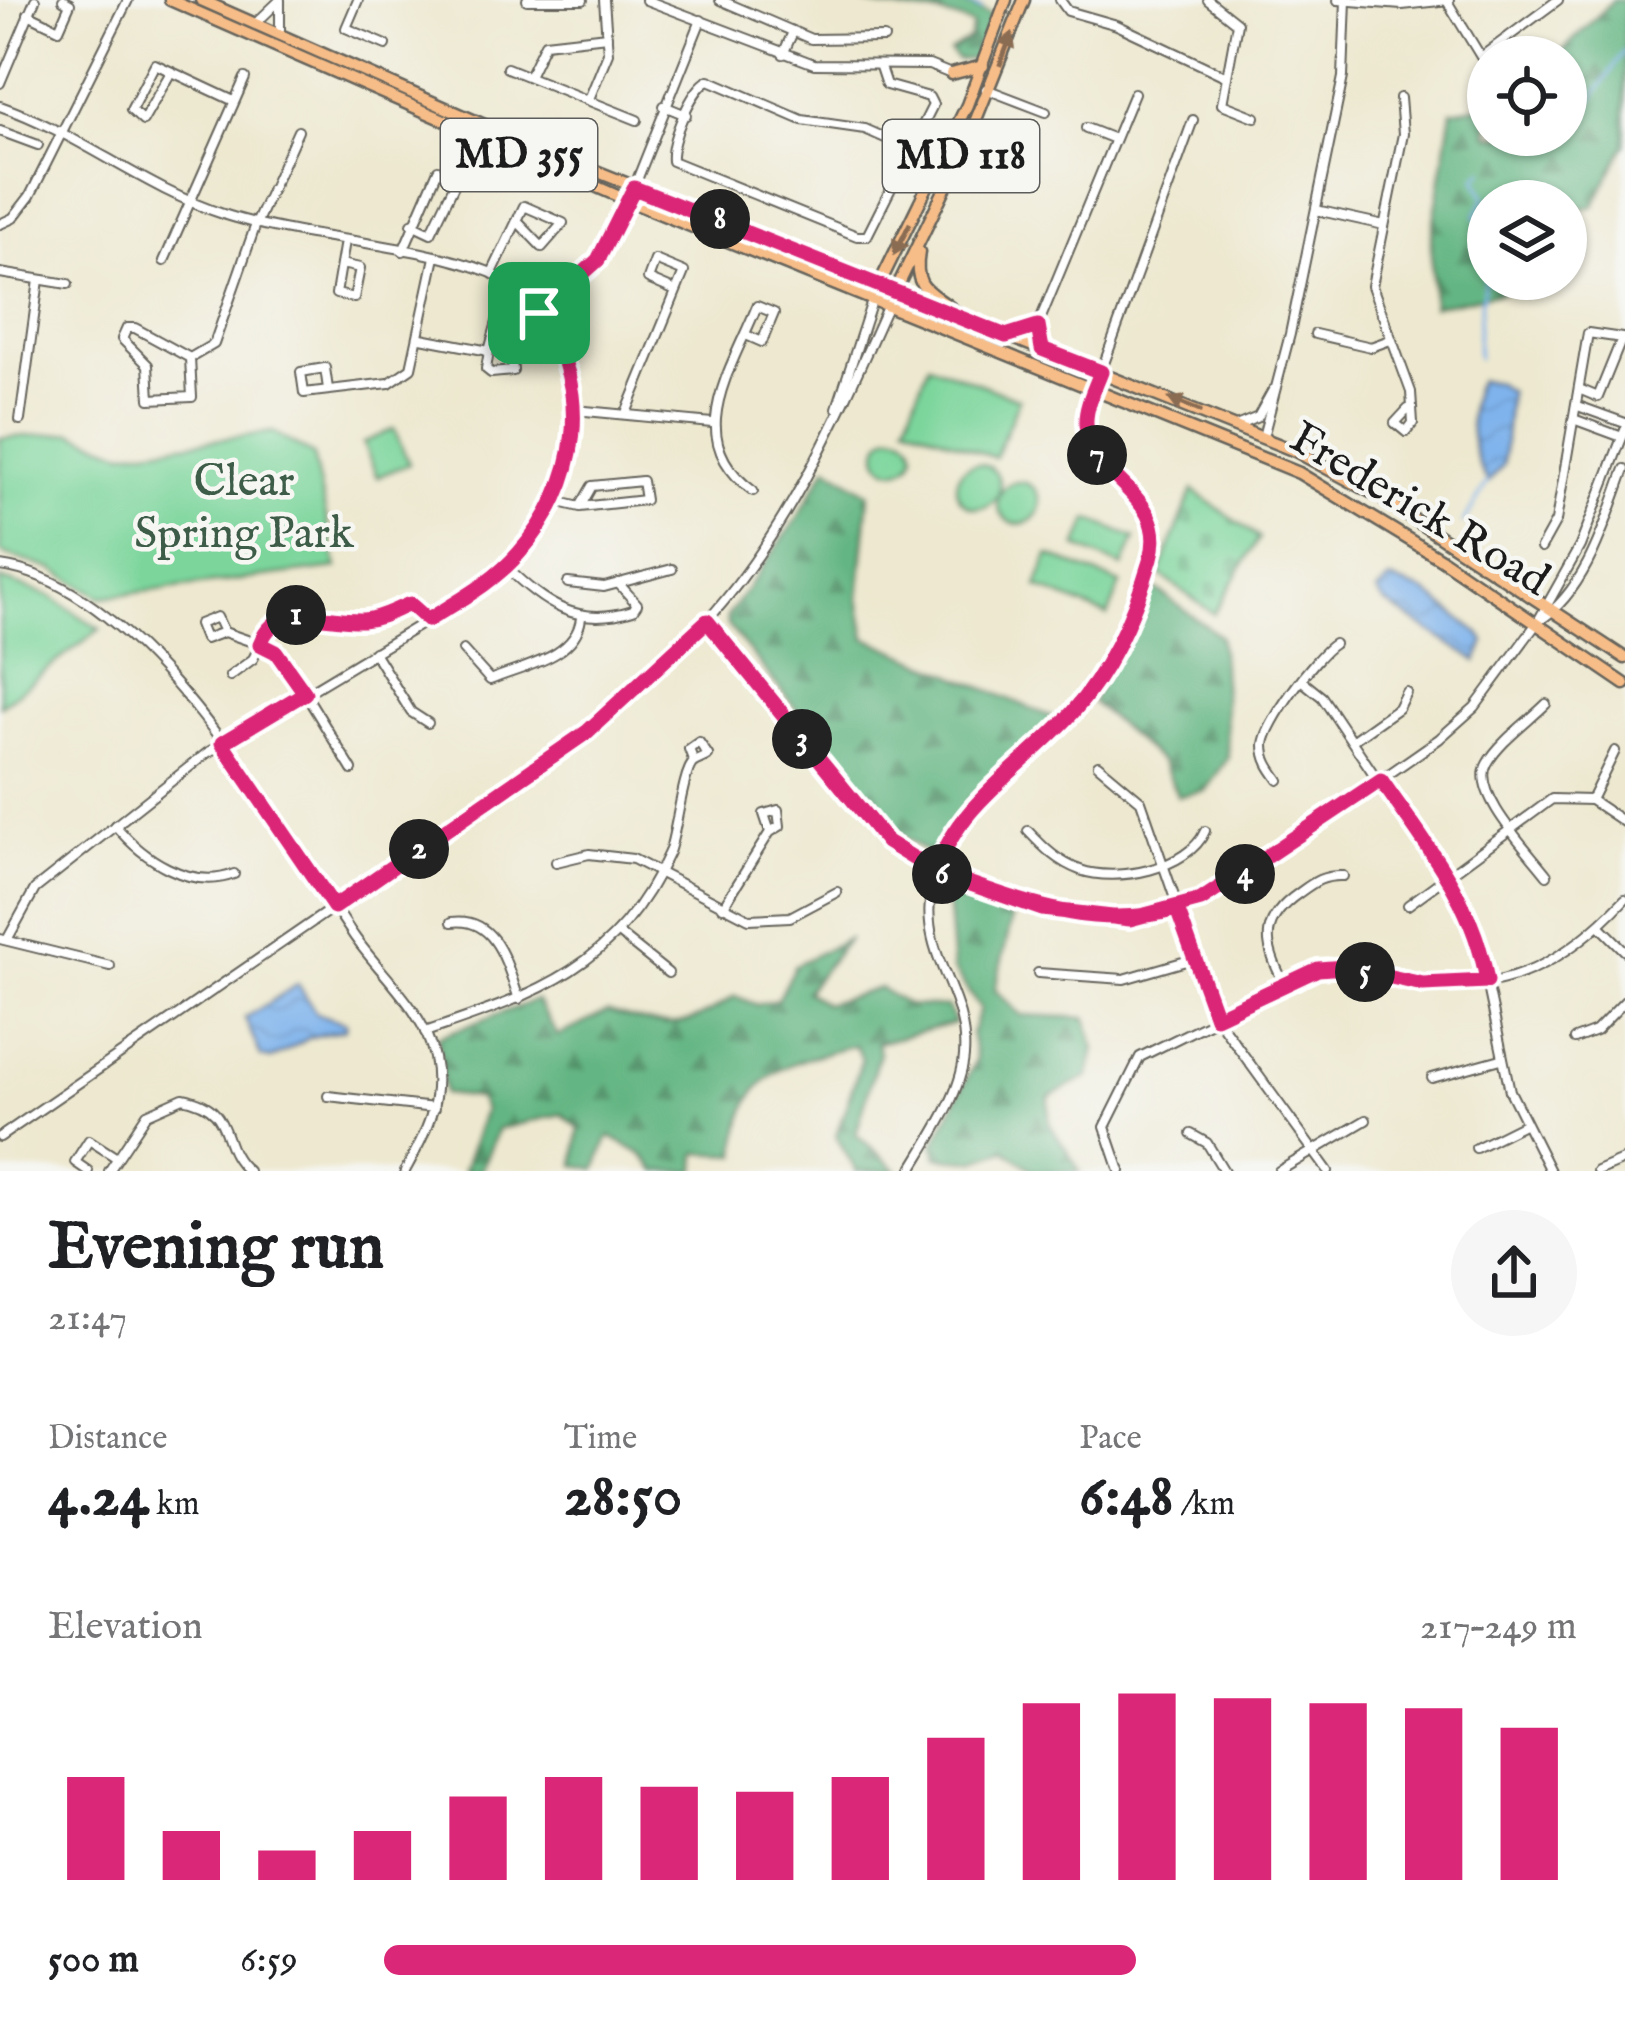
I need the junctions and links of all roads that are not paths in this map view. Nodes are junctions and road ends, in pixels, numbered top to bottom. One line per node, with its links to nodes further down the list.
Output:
1 (35, 0): 22 (street)
2 (63, 0): 22 (street)
3 (128, 0): 56 (street)
4 (170, 0): 60 (main road, Frederick Road / MD 355)
5 (201, 0): 24 (main road, Frederick Road / MD 355)
6 (280, 0): 24 (street); 26 (street)
7 (358, 0): 29 (street)
8 (527, 0): 9 (street)
9 (583, 0)
10 (604, 0): 27 (street)
11 (646, 0): 23 (street)
12 (720, 0): 25 (street)
13 (1006, 0): 31 (main road, MD 118)
14 (1024, 0): 41 (main road, MD 118, one-way to 14)
15 (1060, 0): 37 (street)
16 (1208, 0): 37 (street)
17 (1449, 0): 20 (street); 21 (street)
18 (1540, 0): 21 (street)
19 (1558, 0): 21 (street)
20 (1343, 1): 62 (street)
21 (1546, 10)
22 (28, 14): 39 (street)
23 (701, 20): 30 (street); 47 (street)
24 (255, 24): 26 (main road, Frederick Road / MD 355)
25 (793, 32): 28 (street); 30 (street)
26 (280, 35): 60 (main road, Frederick Road / MD 355)
27 (607, 35): 36 (street); 44 (street)
28 (884, 38)
29 (386, 45)
30 (783, 54): 32 (street)
31 (983, 66): 35 (main road); 40 (main road, MD 118)
32 (880, 67): 35 (street); 59 (street)
33 (507, 68): 36 (street)
34 (171, 72): 34 (street); 45 (street)
35 (952, 74): 40 (main road)
36 (529, 77): 44 (street)
37 (1227, 77): 50 (street)
38 (245, 78): 45 (street)
39 (0, 82)
40 (975, 85): 41 (street); 78 (main road, MD 118, one-way to 78)
41 (990, 90): 48 (street); 69 (main road, MD 118)
42 (1133, 93): 57 (street)
43 (1400, 98): 67 (street)
44 (589, 99): 51 (street)
45 (234, 101): 61 (street)
46 (0, 106): 56 (street)
47 (664, 106): 49 (street); 60 (street)
48 (1046, 112)
49 (686, 116): 59 (street); 59 (street)
50 (1255, 117)
51 (637, 120)
52 (1193, 120): 94 (street)
53 (1086, 128): 57 (street)
54 (298, 130): 65 (street)
55 (0, 131): 58 (street)
56 (62, 132): 61 (street); 64 (street)
57 (1114, 139): 85 (street)
58 (38, 145)
59 (910, 149)
60 (632, 194): 78 (main road, Frederick Road / MD 355); 81 (main road, Frederick Road / MD 355); 83 (street)
61 (189, 202): 65 (street); 72 (street)
62 (1316, 210): 67 (street); 95 (street)
63 (518, 221): 63 (street); 74 (street)
64 (0, 224)
65 (256, 224): 68 (street); 93 (street)
66 (412, 224): 66 (street); 70 (street)
67 (1384, 224): 90 (street)
68 (345, 241): 70 (street); 73 (street)
69 (921, 241): 80 (main road, MD 118); 84 (main road)
70 (403, 251): 71 (street)
71 (435, 256): 74 (street); 89 (street)
72 (164, 261)
73 (341, 264): 73 (street)
74 (492, 272): 83 (street)
75 (0, 273): 76 (street)
76 (39, 280): 77 (street); 104 (street)
77 (68, 284)
78 (879, 284): 80 (main road, Frederick Road / MD 355); 81 (main road, MD 118)
79 (676, 290): 79 (street); 102 (street)
80 (895, 292): 82 (main road, MD 118); 84 (main road, Frederick Road / MD 355)
81 (872, 301): 82 (main road, Frederick Road / MD 355); 103 (street)
82 (887, 308): 96 (main road, Frederick Road / MD 355); 103 (street)
83 (539, 313): 101 (street)
84 (965, 320): 88 (main road, Frederick Road / MD 355)
85 (1038, 326): 88 (main road); 91 (main road)
86 (1315, 334): 90 (street)
87 (746, 335): 87 (street); 106 (street)
88 (1006, 336): 91 (main road, Frederick Road / MD 355)
89 (421, 338): 92 (street); 97 (street)
90 (1390, 340): 100 (street)
91 (1042, 349): 94 (main road, Frederick Road / MD 355)
92 (489, 351): 92 (street)
93 (190, 358): 93 (street)
94 (1101, 372): 96 (street); 107 (main road, Frederick Road / MD 355, one-way to 94)
95 (1279, 378): 107 (street); 110 (street)
96 (1095, 388): 109 (main road, Frederick Road / MD 355); 157 (street)
97 (328, 389)
98 (1580, 389): 98 (street); 99 (street)
99 (1578, 406): 105 (street); 108 (street)
100 (1408, 409)
101 (575, 410): 102 (street); 113 (street)
102 (627, 411): 106 (street)
103 (835, 416): 125 (street)
104 (20, 420)
105 (1576, 420): 108 (street); 115 (street)
106 (712, 423): 112 (street)
107 (1236, 426): 110 (main road, Frederick Road / MD 355)
108 (1624, 430): 121 (street)
109 (1210, 434): 110 (main road); 126 (main road, Frederick Road / MD 355)
110 (1263, 436): 121 (main road, Frederick Road / MD 355)
111 (1625, 469): 122 (street)
112 (753, 491)
113 (555, 501): 114 (street); 117 (street)
114 (580, 507): 114 (street)
115 (1541, 548)
116 (0, 566): 141 (street)
117 (506, 566): 123 (street); 124 (street)
118 (672, 569): 120 (street)
119 (568, 583): 120 (street)
120 (618, 583): 123 (street)
121 (1544, 603): 122 (main road, Frederick Road / MD 355); 126 (street)
122 (1555, 611): 126 (street); 132 (main road, Frederick Road / MD 355)
123 (581, 618): 130 (street)
124 (428, 620): 128 (street); 131 (street)
125 (707, 621): 157 (street); 166 (street)
126 (1537, 623): 135 (main road, Frederick Road / MD 355); 147 (street)
127 (224, 632): 128 (street)
128 (260, 644): 133 (street); 137 (street)
129 (1334, 644): 134 (street)
130 (463, 650)
131 (374, 652): 137 (street); 139 (street)
132 (1625, 658)
133 (230, 676)
134 (1302, 681): 140 (street); 146 (street)
135 (1625, 684)
136 (1406, 692): 140 (street)
137 (305, 693): 141 (street); 145 (street)
138 (1546, 704): 151 (street)
139 (428, 723)
140 (1353, 740): 147 (street)
141 (222, 743): 150 (street); 166 (street)
142 (1615, 751): 148 (street)
143 (694, 762): 159 (street)
144 (1098, 765): 156 (street)
145 (352, 770)
146 (1279, 780)
147 (1381, 780): 162 (street); 168 (street)
148 (1591, 800): 149 (street); 151 (street)
149 (1625, 823)
150 (115, 825): 158 (street); 172 (street)
151 (1511, 828): 160 (street); 162 (street)
152 (1028, 831): 156 (street)
153 (1204, 831): 156 (street)
154 (770, 832): 167 (street)
155 (556, 862): 159 (street)
156 (1163, 863): 168 (street)
157 (936, 872): 168 (street); 201 (street)
158 (234, 874)
159 (659, 874): 167 (street); 171 (street)
160 (1547, 875)
161 (1343, 876): 179 (street)
162 (1448, 876): 165 (street); 178 (street)
163 (837, 892): 167 (street)
164 (1625, 899): 170 (street)
165 (1408, 905)
166 (334, 907): 183 (street); 192 (street)
167 (723, 907)
168 (1177, 909): 174 (street)
169 (452, 922): 180 (street)
170 (1600, 926): 173 (street); 178 (street)
171 (618, 933): 177 (street); 180 (street)
172 (4, 939): 175 (street)
173 (1625, 951)
174 (1193, 959): 176 (street); 182 (street)
175 (110, 966)
176 (1038, 973)
177 (668, 974)
178 (1487, 981): 179 (street); 185 (street)
179 (1283, 983): 182 (street)
180 (519, 1000): 183 (street)
181 (1625, 1001): 184 (street)
182 (1216, 1017): 194 (street); 202 (street)
183 (425, 1032): 188 (street)
184 (1575, 1039)
185 (1501, 1060): 186 (street); 190 (street)
186 (1432, 1078)
187 (328, 1096): 188 (street)
188 (434, 1108): 200 (street)
189 (1366, 1120): 194 (street)
190 (1524, 1124): 193 (street); 206 (street)
191 (1191, 1134): 203 (street)
192 (0, 1137)
193 (1476, 1148)
194 (1313, 1151): 204 (street); 205 (street)
195 (117, 1158): 197 (street); 198 (street); 199 (street)
196 (1625, 1159): 207 (street)
197 (242, 1170)
198 (88, 1171)
199 (109, 1171)
200 (405, 1171)
201 (911, 1171)
202 (1120, 1171)
203 (1224, 1171)
204 (1279, 1171)
205 (1328, 1171)
206 (1550, 1171)
207 (1597, 1171)

